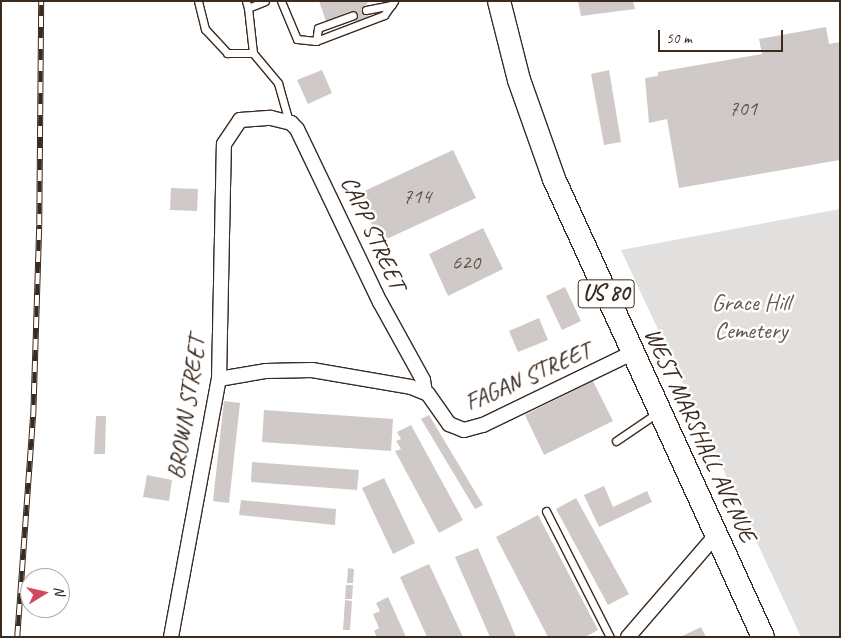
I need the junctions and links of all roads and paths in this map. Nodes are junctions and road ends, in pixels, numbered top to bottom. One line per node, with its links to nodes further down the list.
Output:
1 (198, 1): 10 (lane)
2 (266, 1): 6 (lane)
3 (281, 1): 9 (lane)
4 (500, 1): 12 (main road, WEST MARSHALL AVENUE / US 80)
5 (393, 3): 7 (lane); 9 (lane)
6 (247, 5): 10 (lane)
7 (366, 10)
8 (353, 15): 9 (lane)
9 (316, 41)
10 (253, 53): 11 (lane)
11 (289, 122): 13 (street, BROWN STREET); 14 (street, CAPP STREET)
12 (634, 352): 14 (street, FAGAN STREET); 15 (main road, WEST MARSHALL AVENUE / US 80)
13 (219, 379): 14 (street, FAGAN STREET); 20 (street, BROWN STREET)
14 (425, 392)
15 (660, 410): 16 (lane); 18 (main road, WEST MARSHALL AVENUE / US 80)
16 (616, 441)
17 (546, 511): 21 (lane)
18 (717, 534): 19 (main road, WEST MARSHALL AVENUE / US 80); 22 (street)
19 (762, 636)
20 (171, 637)
21 (610, 637)
22 (628, 637)

